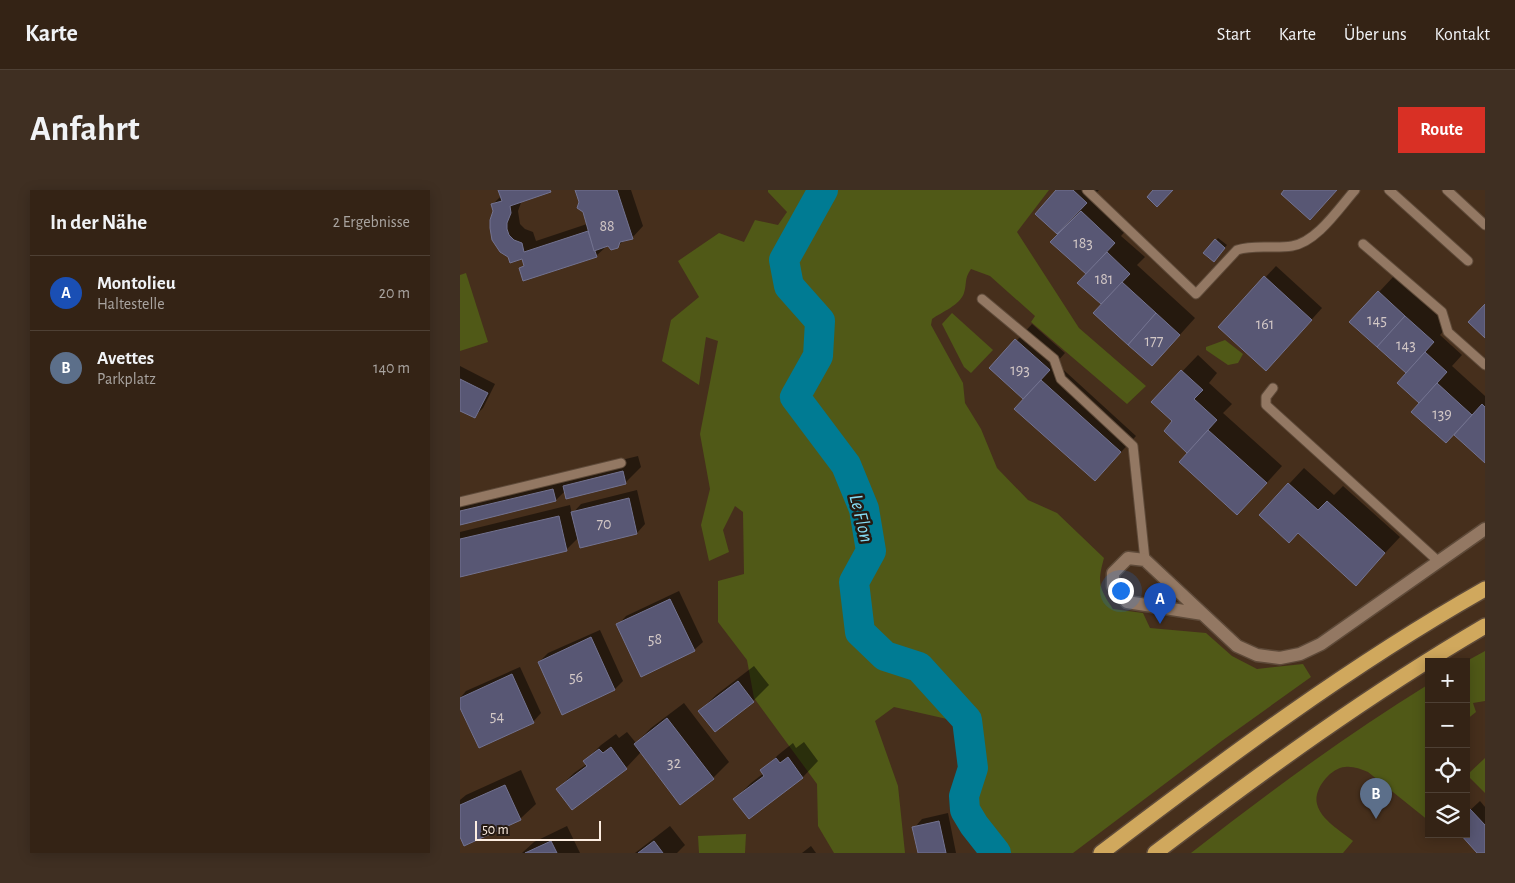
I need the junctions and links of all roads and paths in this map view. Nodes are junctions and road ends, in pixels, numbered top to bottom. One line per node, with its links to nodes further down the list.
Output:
1 (1087, 190): 2 (lane)
2 (1355, 190)
3 (1389, 190): 7 (lane)
4 (1447, 190): 5 (lane)
5 (1485, 225)
6 (1363, 244): 9 (lane)
7 (1468, 261)
8 (982, 299): 14 (lane)
9 (1485, 366)
10 (1273, 388): 15 (lane)
11 (621, 463): 12 (lane)
12 (460, 502)
13 (1485, 529): 15 (street)
14 (1145, 560): 17 (street); 17 (street)
15 (1439, 562): 17 (street)
16 (1485, 589): 19 (highway)
17 (1203, 614)
18 (1485, 626): 20 (highway)
19 (1101, 853)
20 (1155, 853)

